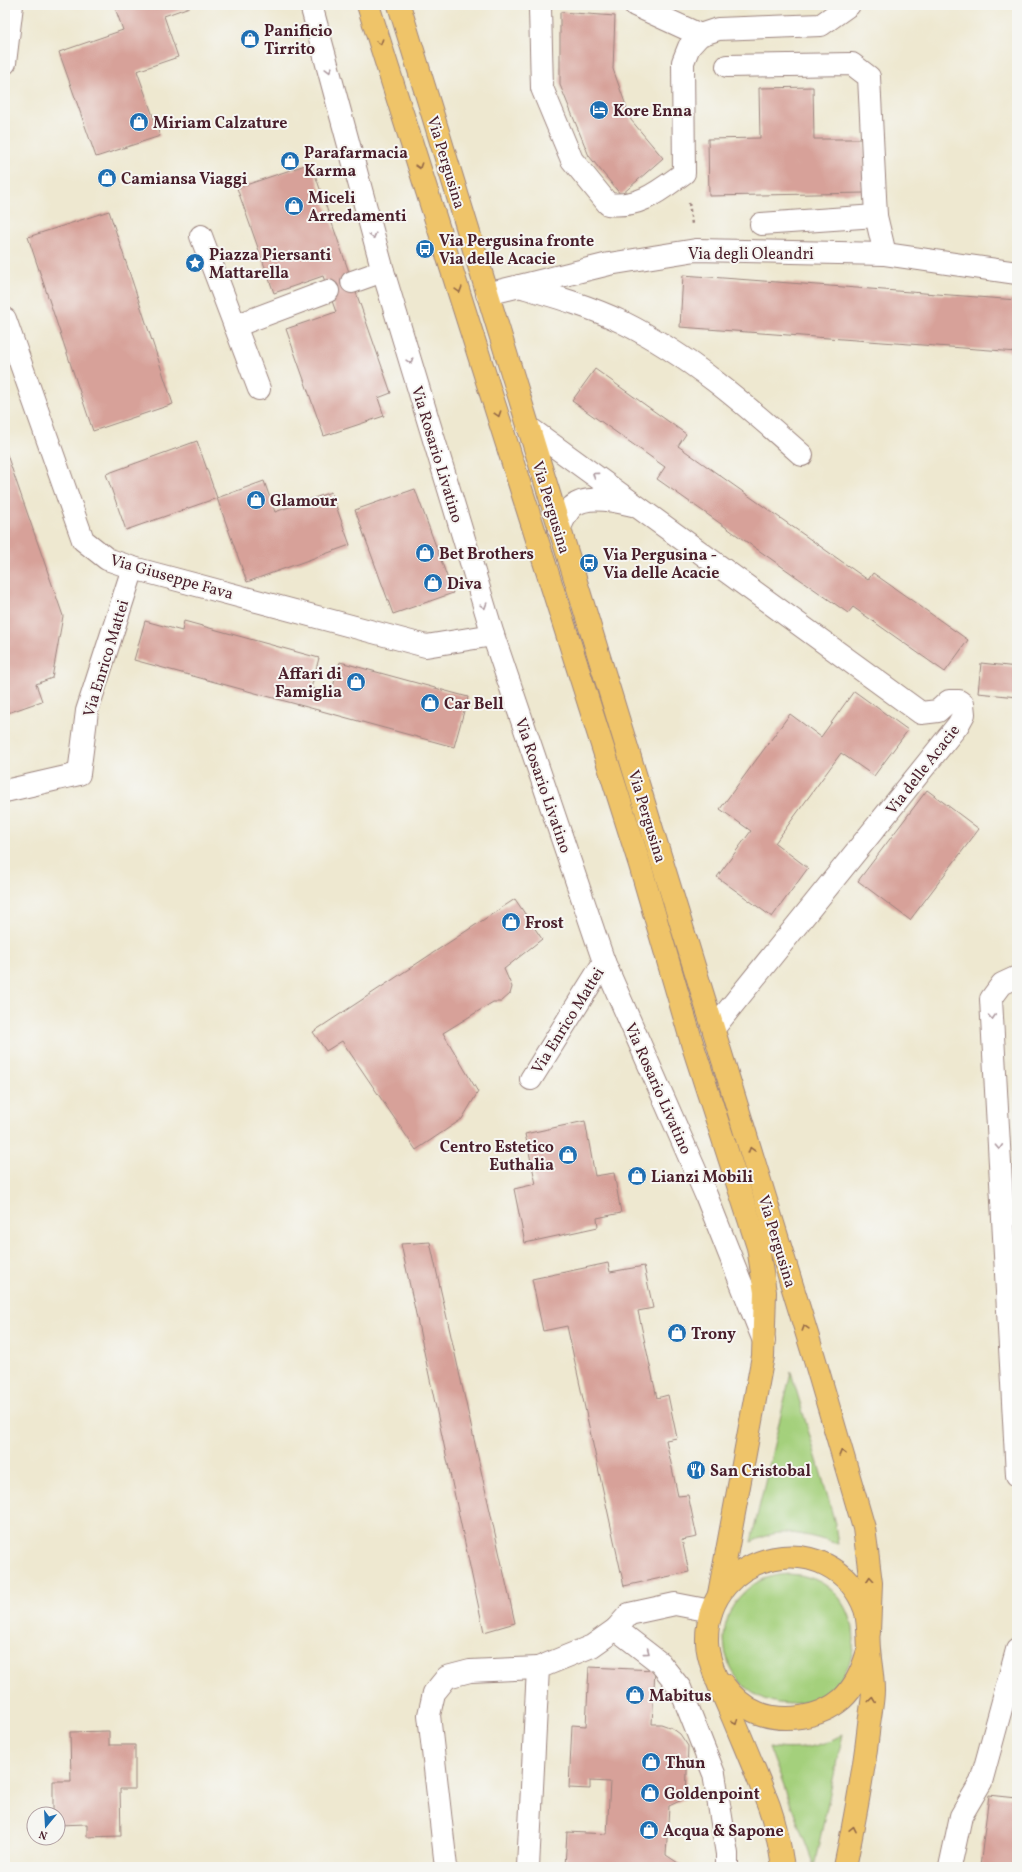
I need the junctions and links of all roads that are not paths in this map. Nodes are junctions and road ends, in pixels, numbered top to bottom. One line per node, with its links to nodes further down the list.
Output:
1 (12, 5): 9 (street)
2 (312, 5): 15 (street, Via Rosario Livatino, one-way to 15)
3 (368, 5): 35 (main road, Via Pergusina, one-way to 35)
4 (399, 5): 20 (main road, Via Pergusina)
5 (541, 5): 8 (street)
6 (635, 5): 8 (street)
7 (849, 5): 8 (street)
8 (700, 35)
9 (5, 63)
10 (727, 66): 11 (street)
11 (876, 216): 12 (street); 14 (street)
12 (761, 224)
13 (201, 236): 22 (street)
14 (885, 254): 16 (street, Via degli Oleandri); 18 (street, Via degli Oleandri)
15 (383, 271): 17 (street); 29 (street, Via Rosario Livatino, one-way to 29)
16 (1017, 273)
17 (352, 282)
18 (519, 286): 20 (street, Via degli Oleandri); 25 (street)
19 (328, 291): 22 (street)
20 (487, 294): 24 (main road, Via Pergusina)
21 (5, 319): 28 (street, Via Giuseppe Fava)
22 (235, 326): 23 (street)
23 (259, 389)
24 (528, 427): 26 (street, one-way to 24); 27 (main road, Via Pergusina)
25 (802, 455)
26 (638, 506): 27 (street); 33 (street, Via delle Acacie)
27 (559, 528): 33 (main road, Via Pergusina)
28 (133, 568): 29 (street, Via Giuseppe Fava); 30 (street, Via Enrico Mattei)
29 (493, 635): 31 (street, Via Rosario Livatino)
30 (5, 791)
31 (604, 962): 34 (street, Via Enrico Mattei); 35 (street, Via Rosario Livatino)
32 (1017, 977): 36 (street, one-way to 36)
33 (714, 1028): 39 (main road, Via Pergusina, one-way to 33)
34 (531, 1079)
35 (764, 1341): 37 (main road, Via Pergusina)
36 (1017, 1475)
37 (715, 1602): 38 (street); 39 (main road); 42 (main road, Via Pergusina)
38 (616, 1629): 41 (street); 45 (street, one-way to 45)
39 (869, 1640): 42 (main road); 47 (main road, one-way to 39)
40 (1017, 1650): 48 (street)
41 (538, 1668): 43 (street); 44 (street)
42 (715, 1673): 46 (main road, one-way to 46)
43 (446, 1867)
44 (528, 1867)
45 (727, 1867)
46 (783, 1867)
47 (845, 1867)
48 (950, 1867)

